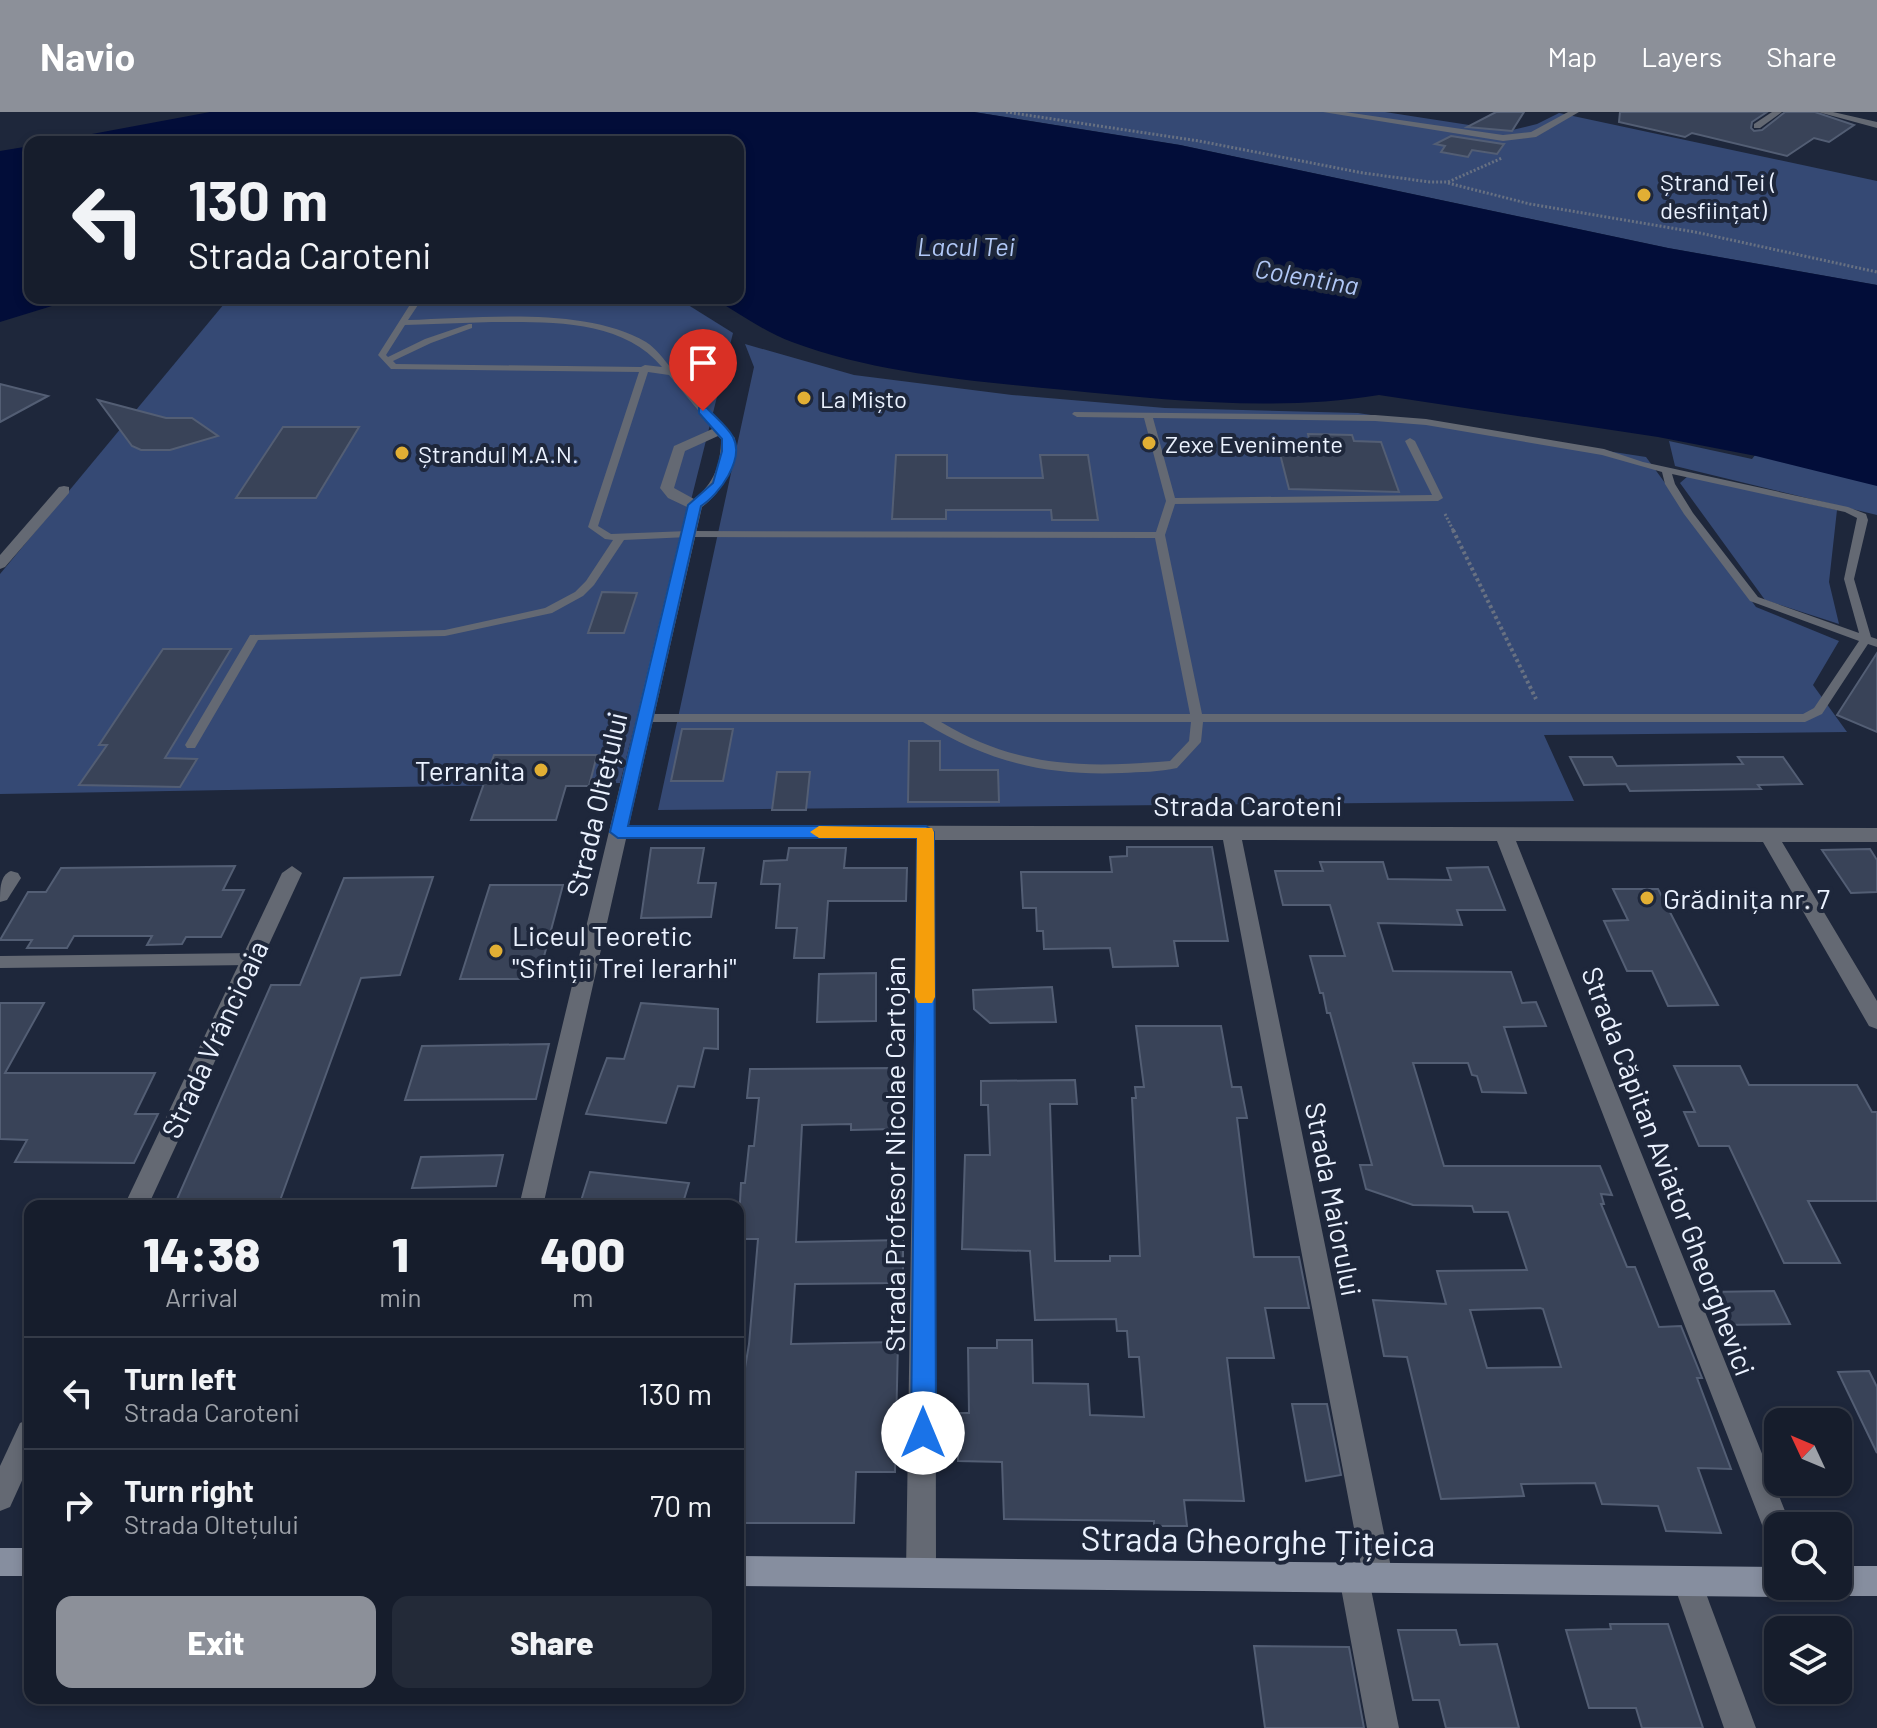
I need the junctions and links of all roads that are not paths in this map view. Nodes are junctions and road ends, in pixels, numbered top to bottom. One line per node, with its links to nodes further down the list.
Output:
1 (1327, 112): 2 (street)
2 (1575, 112)
3 (1778, 112): 6 (street)
4 (1822, 112): 5 (street)
5 (1877, 125)
6 (1757, 126)
7 (414, 305): 9 (lane)
8 (485, 322): 9 (lane); 10 (lane); 12 (lane)
9 (402, 323): 10 (lane)
10 (386, 361): 11 (lane)
11 (645, 368): 12 (lane); 23 (lane)
12 (672, 373): 15 (lane)
13 (1077, 414): 14 (lane)
14 (1148, 416): 17 (lane); 19 (lane)
15 (719, 430): 20 (street); 20 (street)
16 (1410, 441): 19 (lane)
17 (1666, 469): 25 (lane); 25 (lane)
18 (64, 490): 24 (street)
19 (1171, 501): 22 (lane)
20 (695, 505): 21 (street, Strada Oltețului)
21 (688, 534): 22 (lane); 23 (lane); 26 (street, Strada Oltețului)
22 (1160, 535): 28 (lane)
23 (620, 537): 29 (lane)
24 (0, 564)
25 (1872, 641): 28 (lane)
26 (645, 718): 27 (lane); 30 (street, Strada Oltețului)
27 (925, 718): 28 (lane); 28 (lane)
28 (1197, 718)
29 (191, 745)
30 (618, 832): 31 (street, Strada Caroteni); 41 (street, Strada Oltețului)
31 (926, 832): 32 (street, Strada Caroteni); 48 (street, Strada Profesor Nicolae Cartojan)
32 (1231, 833): 33 (street, Strada Caroteni); 49 (street, Strada Maiorului)
33 (1504, 834): 34 (street, Strada Caroteni); 44 (street, Strada Căpitan Aviator Gheorghevici)
34 (1768, 834): 35 (street, Strada Caroteni); 39 (street)
35 (1877, 835)
36 (292, 873): 37 (street, Strada Vrâncioaia)
37 (252, 959): 38 (lane); 40 (street, Strada Vrâncioaia)
38 (0, 962)
39 (1877, 1020)
40 (139, 1200)
41 (532, 1200)
42 (24, 1446): 43 (street)
43 (0, 1497)
44 (1771, 1512)
45 (0, 1562): 46 (street)
46 (24, 1562)
47 (744, 1571): 48 (street, Strada Gheorghe Țițeica)
48 (921, 1572): 49 (street, Strada Gheorghe Țițeica)
49 (1366, 1577): 52 (street, Strada Gheorghe Țițeica); 54 (street, Strada Maiorului)
50 (1852, 1581): 51 (street)
51 (1877, 1581)
52 (1688, 1582): 53 (street, Strada Gheorghe Țițeica); 55 (street)
53 (1764, 1582)
54 (1383, 1728)
55 (1740, 1728)

